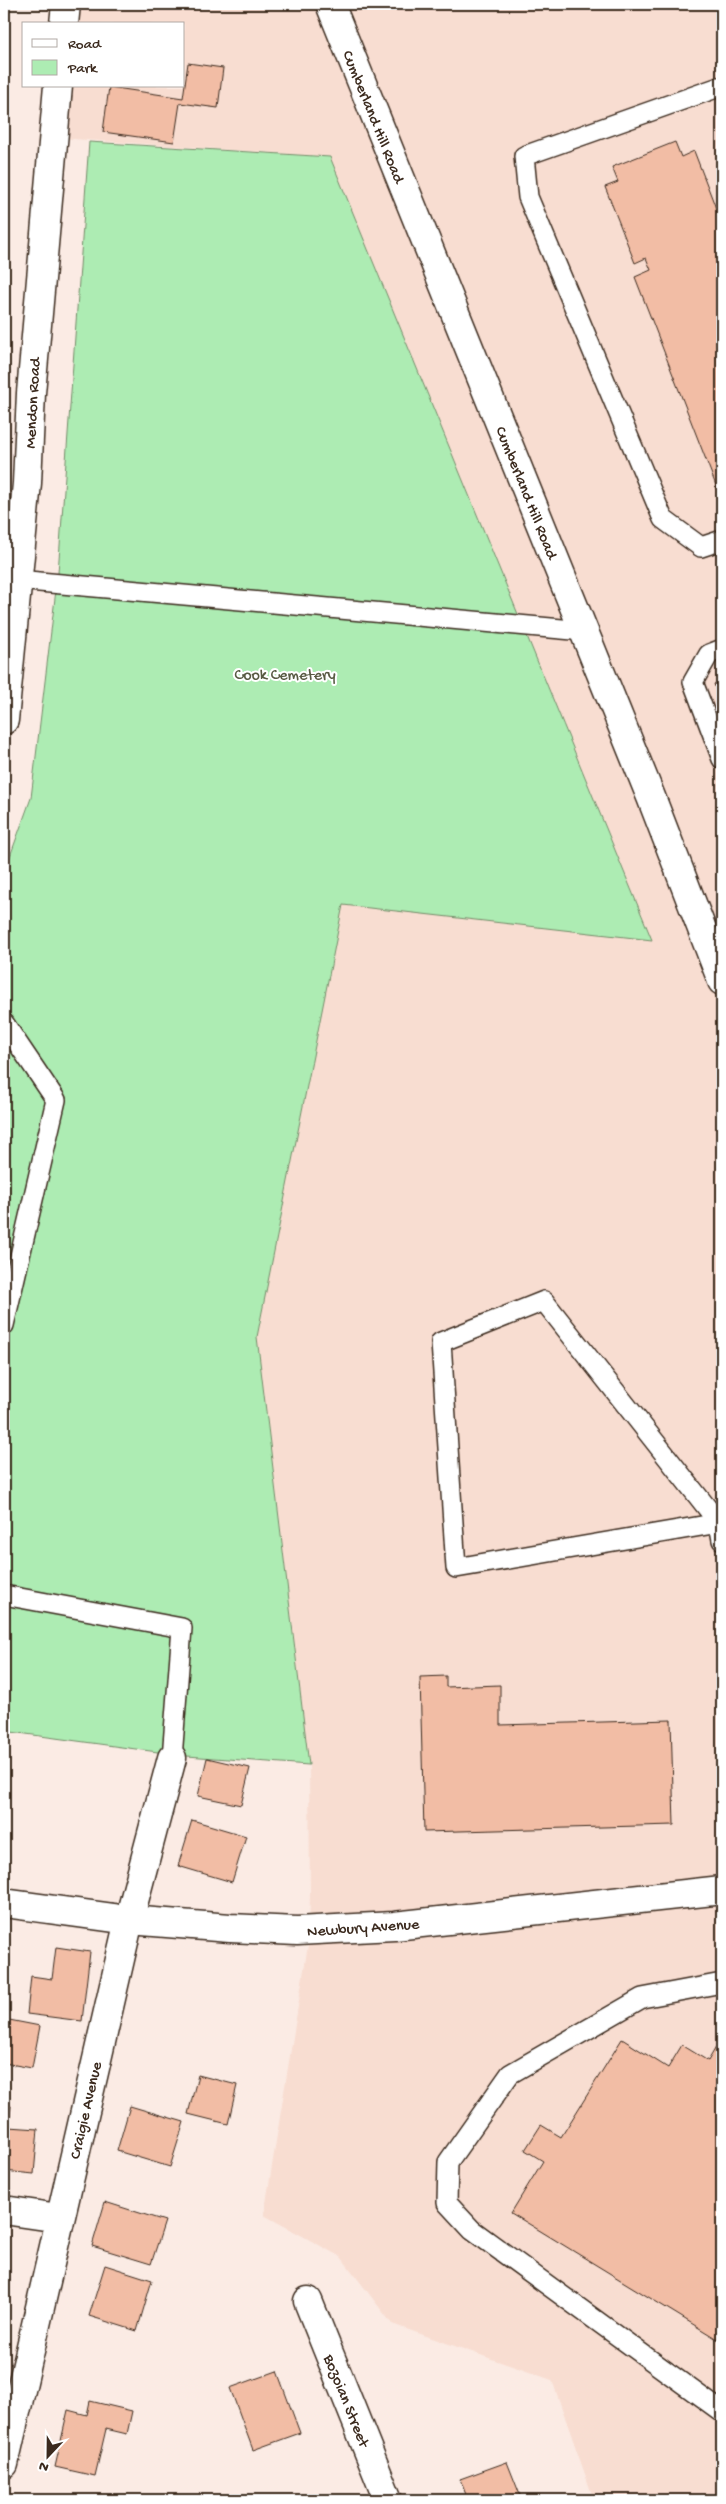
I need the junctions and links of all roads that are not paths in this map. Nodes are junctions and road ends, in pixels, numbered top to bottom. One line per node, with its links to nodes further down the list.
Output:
1 (66, 4): 3 (street)
2 (330, 4): 8 (street, Cumberland Hill Road)
3 (64, 22)
4 (722, 86): 6 (lane)
5 (58, 88): 7 (street, Mendon Road)
6 (722, 540)
7 (18, 580): 8 (lane); 10 (street, Mendon Road)
8 (584, 631): 12 (street, Cumberland Hill Road)
9 (722, 649): 11 (lane)
10 (4, 720)
11 (722, 759)
12 (722, 981)
13 (4, 1023): 14 (lane)
14 (4, 1325)
15 (720, 1531): 15 (lane)
16 (4, 1595): 17 (lane)
17 (172, 1758): 20 (street, Craigie Avenue)
18 (722, 1890): 20 (street, Newbury Avenue)
19 (4, 1903): 20 (street, Newbury Avenue)
20 (129, 1920): 23 (street, Craigie Avenue)
21 (722, 1983): 25 (lane)
22 (4, 2210): 23 (street)
23 (59, 2218): 26 (street, Craigie Avenue)
24 (308, 2301): 27 (street, Bozoian Street)
25 (722, 2412)
26 (4, 2464)
27 (388, 2500)

